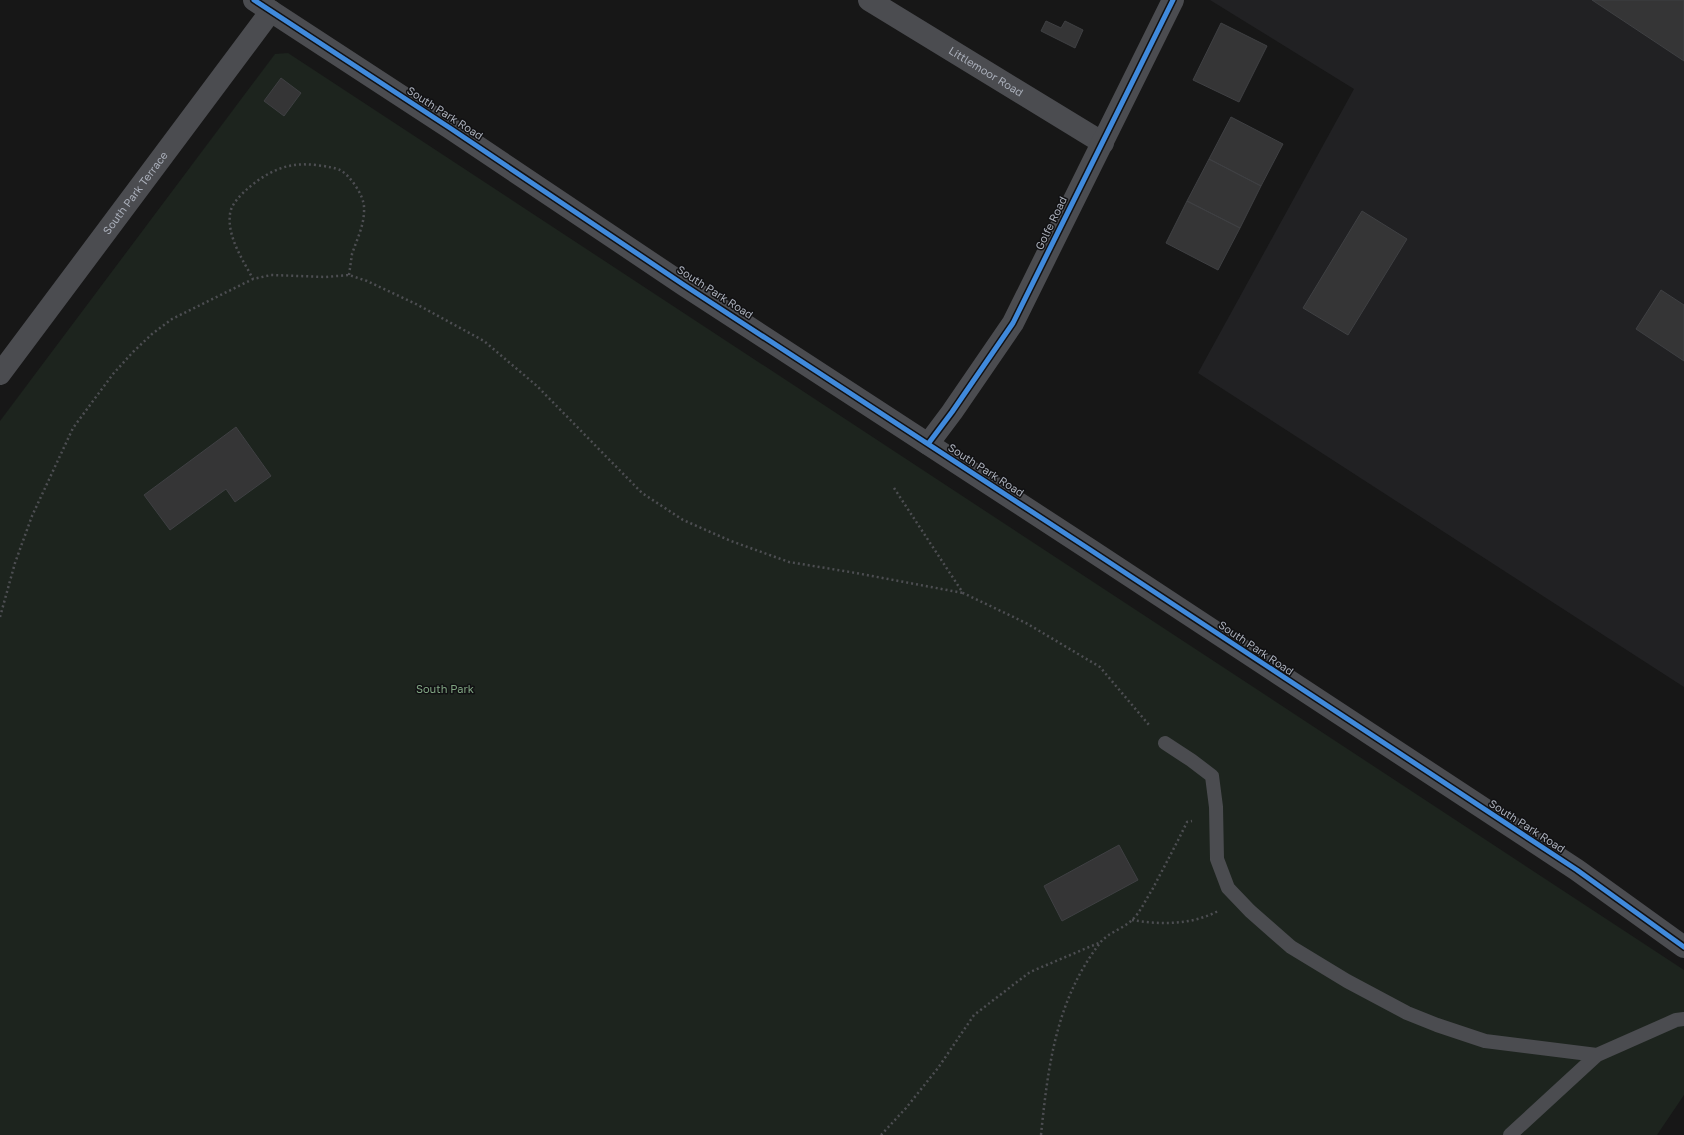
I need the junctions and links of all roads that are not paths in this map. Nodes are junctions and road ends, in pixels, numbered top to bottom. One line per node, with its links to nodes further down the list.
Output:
1 (869, 0): 4 (street, Littlemoor Road)
2 (1173, 0): 4 (street, Golfe Road)
3 (262, 6): 5 (street, South Park Terrace); 6 (street, South Park Road)
4 (1103, 143): 6 (street, Golfe Road)
5 (0, 374)
6 (928, 444): 8 (street, South Park Road)
7 (1165, 743): 10 (lane)
8 (1684, 947)
9 (1684, 1019): 10 (lane)
10 (1596, 1055): 11 (lane)
11 (1510, 1135)

